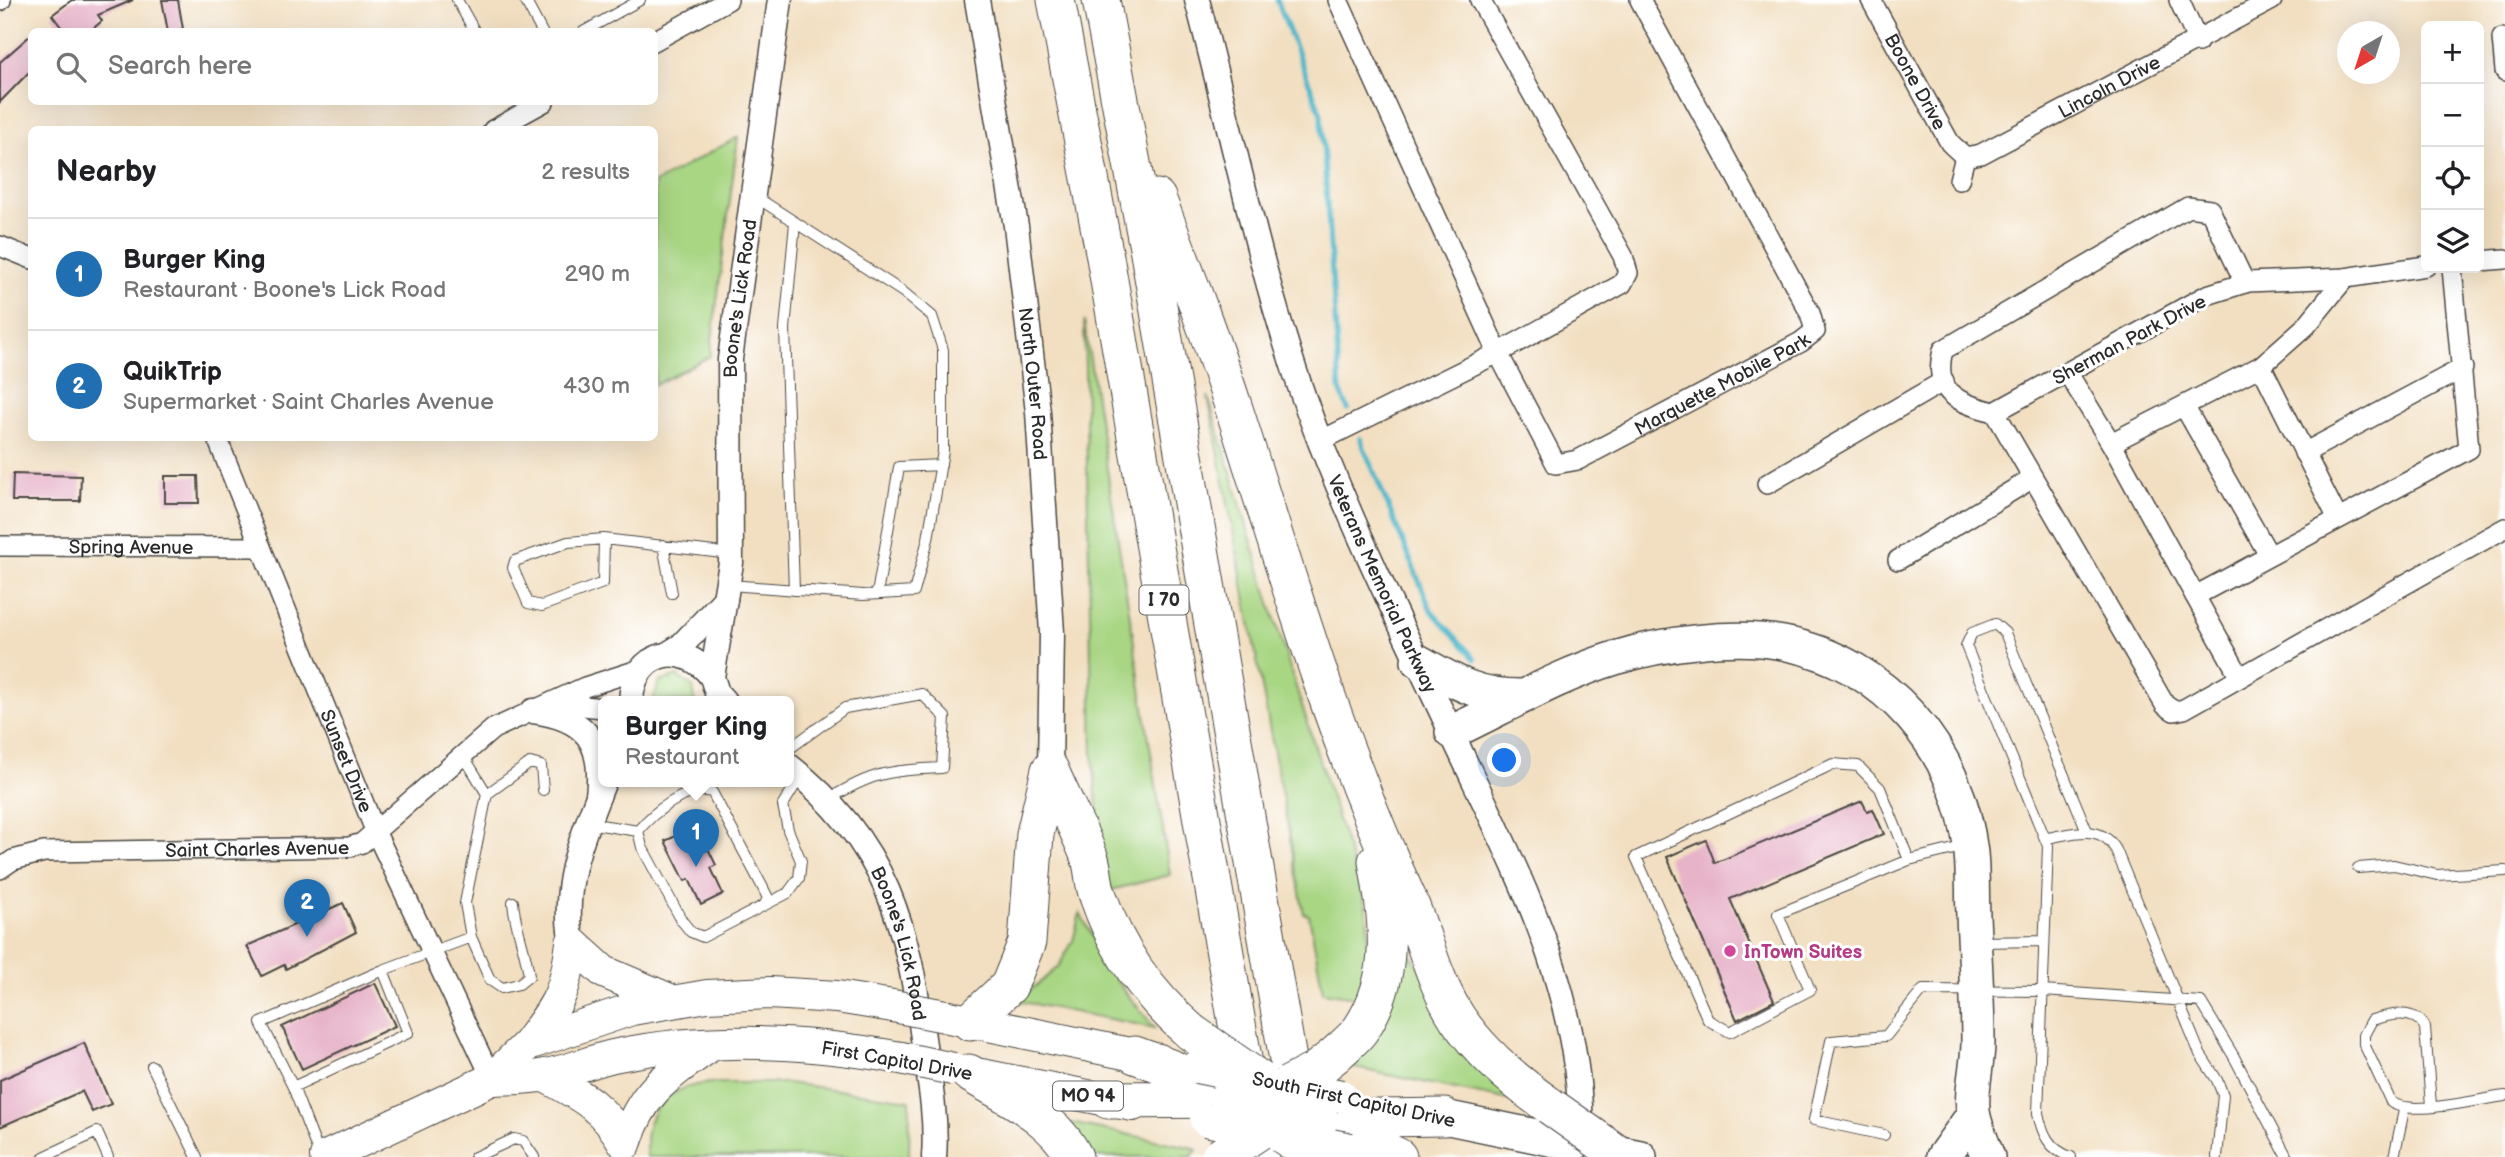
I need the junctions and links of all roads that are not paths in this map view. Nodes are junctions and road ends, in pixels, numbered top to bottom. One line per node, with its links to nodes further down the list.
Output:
1 (457, 0): 16 (lane)
2 (525, 0): 17 (lane)
3 (640, 0): 18 (lane)
4 (728, 0): 20 (street)
5 (780, 0): 28 (street, Boone's Lick Road)
6 (977, 0): 79 (street, North Outer Road)
7 (1056, 0): 128 (highway, I 70)
8 (1101, 0): 24 (highway, I 70)
9 (1197, 0): 46 (street, Veterans Memorial Parkway)
10 (1338, 0): 38 (street, Marquette Mobile Park)
11 (1480, 0): 38 (street)
12 (1640, 0): 38 (street, Marquette Mobile Park)
13 (1871, 0): 26 (street, Boone Drive)
14 (2179, 0): 21 (street)
15 (2272, 0): 21 (street, Lincoln Drive)
16 (473, 28)
17 (540, 28)
18 (590, 28)
19 (2502, 38): 22 (street)
20 (658, 39)
21 (2198, 42): 26 (street, Lincoln Drive)
22 (2505, 71)
23 (517, 108): 25 (street)
24 (1125, 116): 86 (highway); 128 (highway, I 70)
25 (497, 126)
26 (1965, 157): 27 (street)
27 (1959, 180)
28 (752, 195): 29 (lane); 58 (street, Boone's Lick Road)
29 (795, 223): 49 (lane); 61 (lane)
30 (0, 246): 31 (street)
31 (28, 257)
32 (2505, 260): 33 (street)
33 (2484, 261)
34 (2421, 267): 36 (street, Sherman Park Drive)
35 (2453, 273): 40 (street)
36 (2345, 278): 37 (street, Sherman Park Drive); 39 (street)
37 (2245, 283): 41 (street, Sherman Park Drive); 42 (street)
38 (1498, 353): 46 (street)
39 (2261, 366): 43 (street); 48 (street)
40 (2463, 368): 48 (street); 52 (street)
41 (2067, 372): 44 (street, Sherman Park Drive); 47 (street)
42 (1944, 381): 44 (street); 51 (street)
43 (2184, 406): 47 (street); 59 (street)
44 (1995, 412): 50 (street)
45 (218, 441): 57 (street, Sunset Drive)
46 (1320, 441): 67 (street, Veterans Memorial Parkway)
47 (2112, 443): 65 (street)
48 (2304, 453): 52 (street)
49 (941, 466): 64 (lane); 64 (lane)
50 (2033, 478): 60 (street); 69 (street)
51 (1767, 484)
52 (2337, 517): 59 (street)
53 (2505, 527): 69 (street)
54 (604, 539): 54 (lane); 55 (lane)
55 (663, 545): 58 (lane); 63 (lane)
56 (0, 546): 57 (street, Spring Avenue)
57 (261, 547): 90 (street, Sunset Drive)
58 (731, 554): 62 (street, Boone's Lick Road)
59 (2269, 555): 65 (street)
60 (1898, 560)
61 (794, 590): 62 (lane); 64 (lane)
62 (726, 592): 66 (street); 70 (street, Boone's Lick Road)
63 (672, 593)
64 (877, 594)
65 (2195, 596): 69 (street)
66 (668, 654): 68 (street); 70 (street)
67 (1418, 661): 72 (highway); 75 (street, Veterans Memorial Parkway)
68 (641, 669): 71 (street); 73 (street, Saint Charles Avenue)
69 (2240, 677)
70 (718, 693)
71 (631, 696)
72 (1527, 696): 75 (highway); 92 (highway)
73 (543, 707): 74 (street, Saint Charles Avenue); 77 (street); 78 (street, Saint Charles Avenue)
74 (598, 708)
75 (1452, 732): 129 (street, Veterans Memorial Parkway)
76 (794, 746): 85 (lane)
77 (598, 752)
78 (463, 755): 84 (lane); 90 (street, Saint Charles Avenue)
79 (1050, 770): 109 (highway); 117 (highway)
80 (795, 771): 85 (street, Boone's Lick Road)
81 (605, 787): 87 (street)
82 (789, 787): 98 (lane)
83 (543, 790): 84 (lane)
84 (487, 794): 99 (lane)
85 (827, 800): 138 (street, Boone's Lick Road)
86 (1369, 815): 118 (highway, bridge); 129 (highway)
87 (587, 822): 88 (lane); 102 (street)
88 (638, 831): 98 (lane); 98 (lane)
89 (2087, 831): 91 (lane); 91 (lane); 107 (lane)
90 (376, 833): 94 (street, Saint Charles Avenue); 103 (street, Sunset Drive)
91 (2047, 838): 100 (lane)
92 (1970, 845): 93 (lane); 101 (highway)
93 (1909, 860): 93 (lane)
94 (0, 869)
95 (2358, 869): 96 (lane)
96 (2505, 871)
97 (513, 902): 99 (lane)
98 (766, 902)
99 (471, 937): 103 (lane)
100 (2043, 941): 101 (lane); 106 (lane)
101 (1975, 942): 105 (highway)
102 (572, 943): 108 (main road); 111 (main road)
103 (435, 952): 104 (lane); 116 (street, Sunset Drive)
104 (383, 970): 119 (lane); 119 (lane)
105 (1978, 989): 106 (lane); 124 (highway); 127 (lane)
106 (2043, 991): 107 (lane); 145 (lane)
107 (2178, 999): 146 (lane); 147 (lane)
108 (672, 1001): 109 (main road, First Capitol Drive, bridge); 111 (main road, First Capitol Drive)
109 (958, 1019): 112 (main road, First Capitol Drive)
110 (714, 1043): 114 (main road, First Capitol Drive, bridge); 115 (main road, First Capitol Drive); 130 (main road)
111 (528, 1044): 116 (main road, First Capitol Drive)
112 (1135, 1055): 117 (highway)
113 (152, 1066): 133 (lane)
114 (961, 1071): 121 (main road, First Capitol Drive / MO 94); 139 (highway)
115 (545, 1076): 116 (main road, First Capitol Drive); 130 (main road)
116 (492, 1079): 135 (main road, First Capitol Drive)
117 (1204, 1083): 118 (highway, bridge); 118 (highway, bridge); 121 (highway); 128 (highway, bridge)
118 (1275, 1085): 126 (highway, bridge)
119 (293, 1087): 134 (lane)
120 (2505, 1096): 122 (lane)
121 (1108, 1100)
122 (2431, 1106): 123 (lane); 123 (lane)
123 (2403, 1110): 148 (lane)
124 (1973, 1115): 143 (highway); 144 (highway)
125 (1444, 1117): 126 (highway); 129 (highway, South First Capitol Drive)
126 (1337, 1129): 128 (highway, bridge); 141 (main road); 142 (highway)
127 (1884, 1135)
128 (1275, 1141): 140 (highway, bridge)
129 (1585, 1142)
130 (627, 1150)
131 (44, 1157): 132 (lane)
132 (108, 1157)
133 (197, 1157)
134 (320, 1157)
135 (326, 1157)
136 (475, 1157): 137 (lane)
137 (534, 1157)
138 (933, 1157)
139 (1074, 1157)
140 (1220, 1157)
141 (1390, 1157)
142 (1398, 1157)
143 (1943, 1157)
144 (1988, 1157)
145 (2071, 1157)
146 (2217, 1157)
147 (2287, 1157)
148 (2394, 1157)

